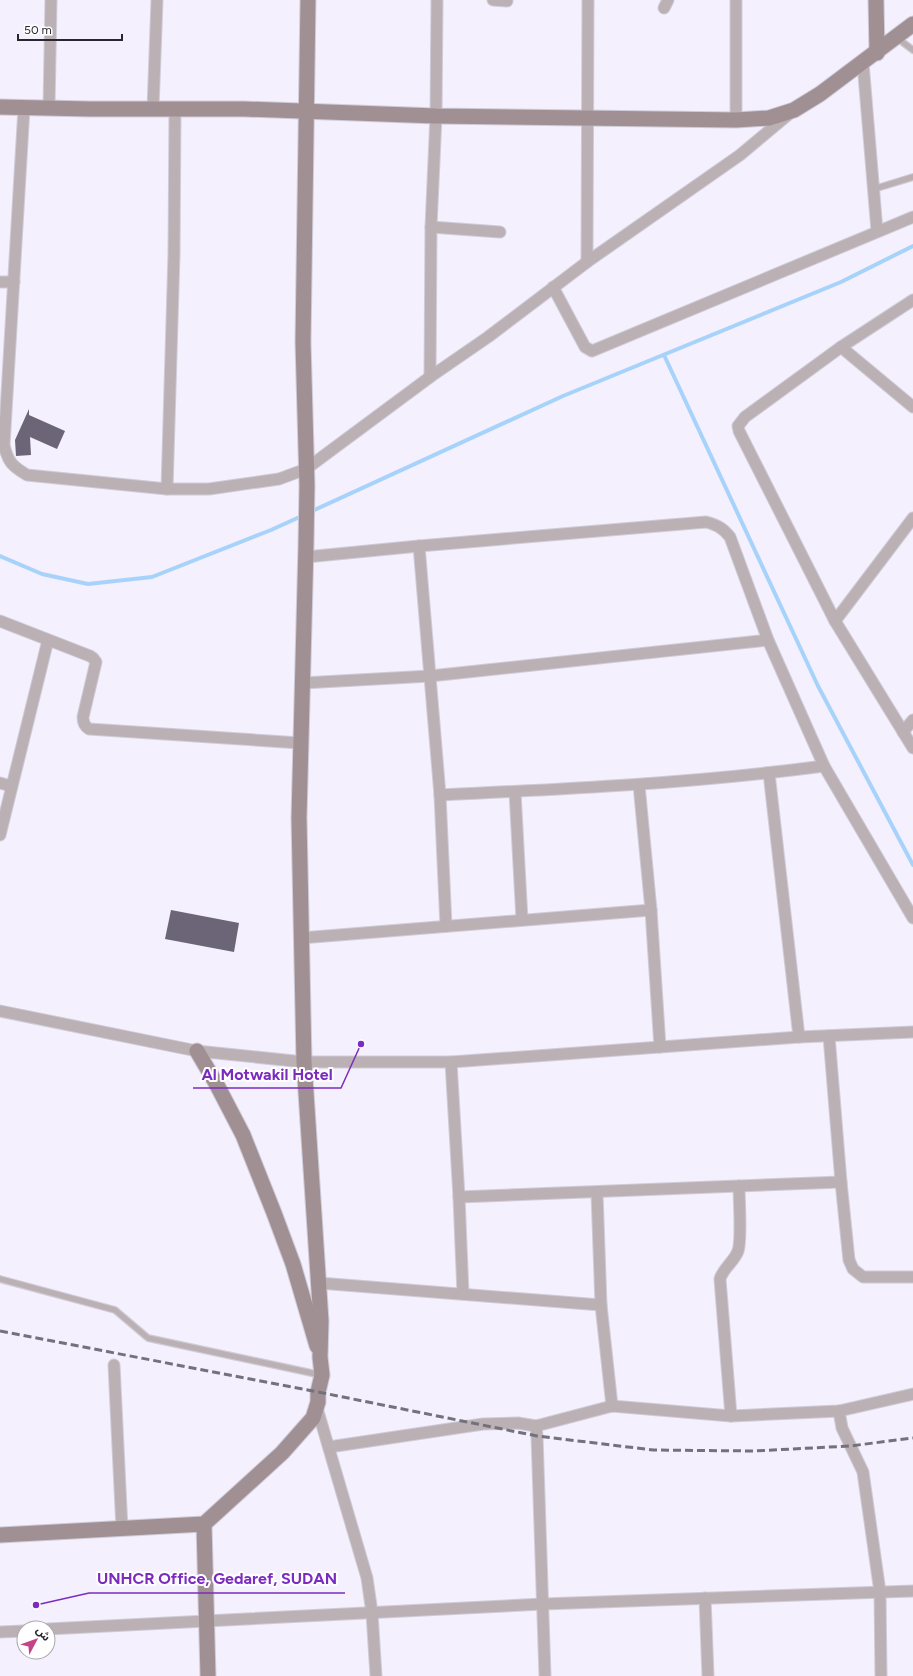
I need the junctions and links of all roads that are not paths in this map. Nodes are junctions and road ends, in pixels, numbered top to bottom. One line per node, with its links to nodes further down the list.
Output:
1 (51, 0): 17 (street)
2 (157, 0): 18 (street)
3 (308, 0): 21 (street)
4 (437, 0): 22 (street)
5 (493, 0): 9 (street)
6 (588, 0): 23 (street)
7 (736, 0): 24 (street)
8 (876, 0): 13 (street)
9 (507, 1)
10 (913, 24): 11 (street)
11 (896, 38): 12 (lane); 13 (street)
12 (913, 50)
13 (877, 53): 14 (street)
14 (863, 63): 20 (street); 26 (street)
15 (0, 107): 16 (street)
16 (24, 108): 17 (street); 33 (street)
17 (49, 108): 18 (street)
18 (153, 109): 19 (street)
19 (175, 110): 21 (street); 40 (street)
20 (794, 110): 24 (street); 31 (street)
21 (306, 111): 22 (street); 39 (street)
22 (436, 116): 23 (street); 28 (street)
23 (588, 117): 24 (street); 31 (street)
24 (736, 120)
25 (913, 177): 26 (lane)
26 (874, 189): 29 (street)
27 (913, 217): 29 (street)
28 (431, 226): 30 (street); 37 (street)
29 (877, 231): 34 (street)
30 (500, 232)
31 (587, 262): 34 (street)
32 (0, 282): 33 (street)
33 (14, 282): 40 (street)
34 (553, 287): 37 (street)
35 (913, 300): 36 (street)
36 (841, 347): 38 (street); 45 (street)
37 (430, 377): 39 (street)
38 (913, 407)
39 (306, 469): 40 (street); 43 (street)
40 (167, 489)
41 (913, 518): 45 (street)
42 (419, 546): 43 (street); 47 (street); 48 (street)
43 (306, 551): 49 (street)
44 (0, 621): 46 (street)
45 (835, 621): 51 (street)
46 (48, 640): 52 (street); 58 (street)
47 (768, 640): 48 (street); 54 (street)
48 (430, 676): 49 (street); 60 (street)
49 (303, 683): 52 (street)
50 (913, 720): 51 (street)
51 (903, 732): 53 (street)
52 (300, 743): 66 (street)
53 (913, 748)
54 (824, 766): 55 (street); 63 (street)
55 (769, 773): 57 (street); 70 (street)
56 (0, 783): 58 (street)
57 (639, 785): 59 (street); 62 (street)
58 (11, 786): 61 (street)
59 (515, 792): 60 (street); 64 (street)
60 (440, 795): 65 (street)
61 (0, 835)
62 (651, 910): 64 (street); 71 (street)
63 (913, 918)
64 (522, 920): 65 (street)
65 (446, 926): 66 (street)
66 (301, 938): 73 (street)
67 (0, 1012): 72 (street)
68 (913, 1032): 69 (street)
69 (829, 1036): 70 (street); 75 (street)
70 (799, 1037): 71 (street)
71 (660, 1047): 74 (street)
72 (197, 1051): 73 (street); 84 (street)
73 (304, 1062): 74 (street); 81 (street)
74 (451, 1062): 78 (street)
75 (841, 1182): 76 (street); 79 (street)
76 (739, 1186): 77 (street); 91 (street)
77 (597, 1192): 78 (street); 83 (street)
78 (459, 1197): 82 (street)
79 (913, 1277)
80 (0, 1279): 86 (lane)
81 (319, 1283): 82 (street); 84 (street)
82 (463, 1294): 83 (street)
83 (600, 1305): 88 (street)
84 (320, 1357): 86 (street)
85 (114, 1364): 95 (street)
86 (322, 1375): 89 (street)
87 (913, 1394): 90 (street)
88 (612, 1406): 91 (street); 92 (street)
89 (317, 1408): 93 (street); 94 (street)
90 (839, 1411): 91 (street); 98 (street)
91 (732, 1416)
92 (536, 1426): 93 (street); 100 (street)
93 (329, 1447): 101 (street)
94 (204, 1524): 95 (street); 102 (street)
95 (122, 1529): 96 (street)
96 (0, 1535)
97 (913, 1591): 98 (street)
98 (880, 1592): 99 (street); 110 (street)
99 (705, 1598): 100 (street); 109 (street)
100 (543, 1604): 101 (street); 108 (street)
101 (372, 1613): 102 (street); 107 (street)
102 (206, 1620): 103 (street); 106 (street)
103 (56, 1629)
104 (16, 1631): 105 (street)
105 (0, 1632)
106 (208, 1676)
107 (376, 1676)
108 (545, 1676)
109 (708, 1676)
110 (881, 1676)

